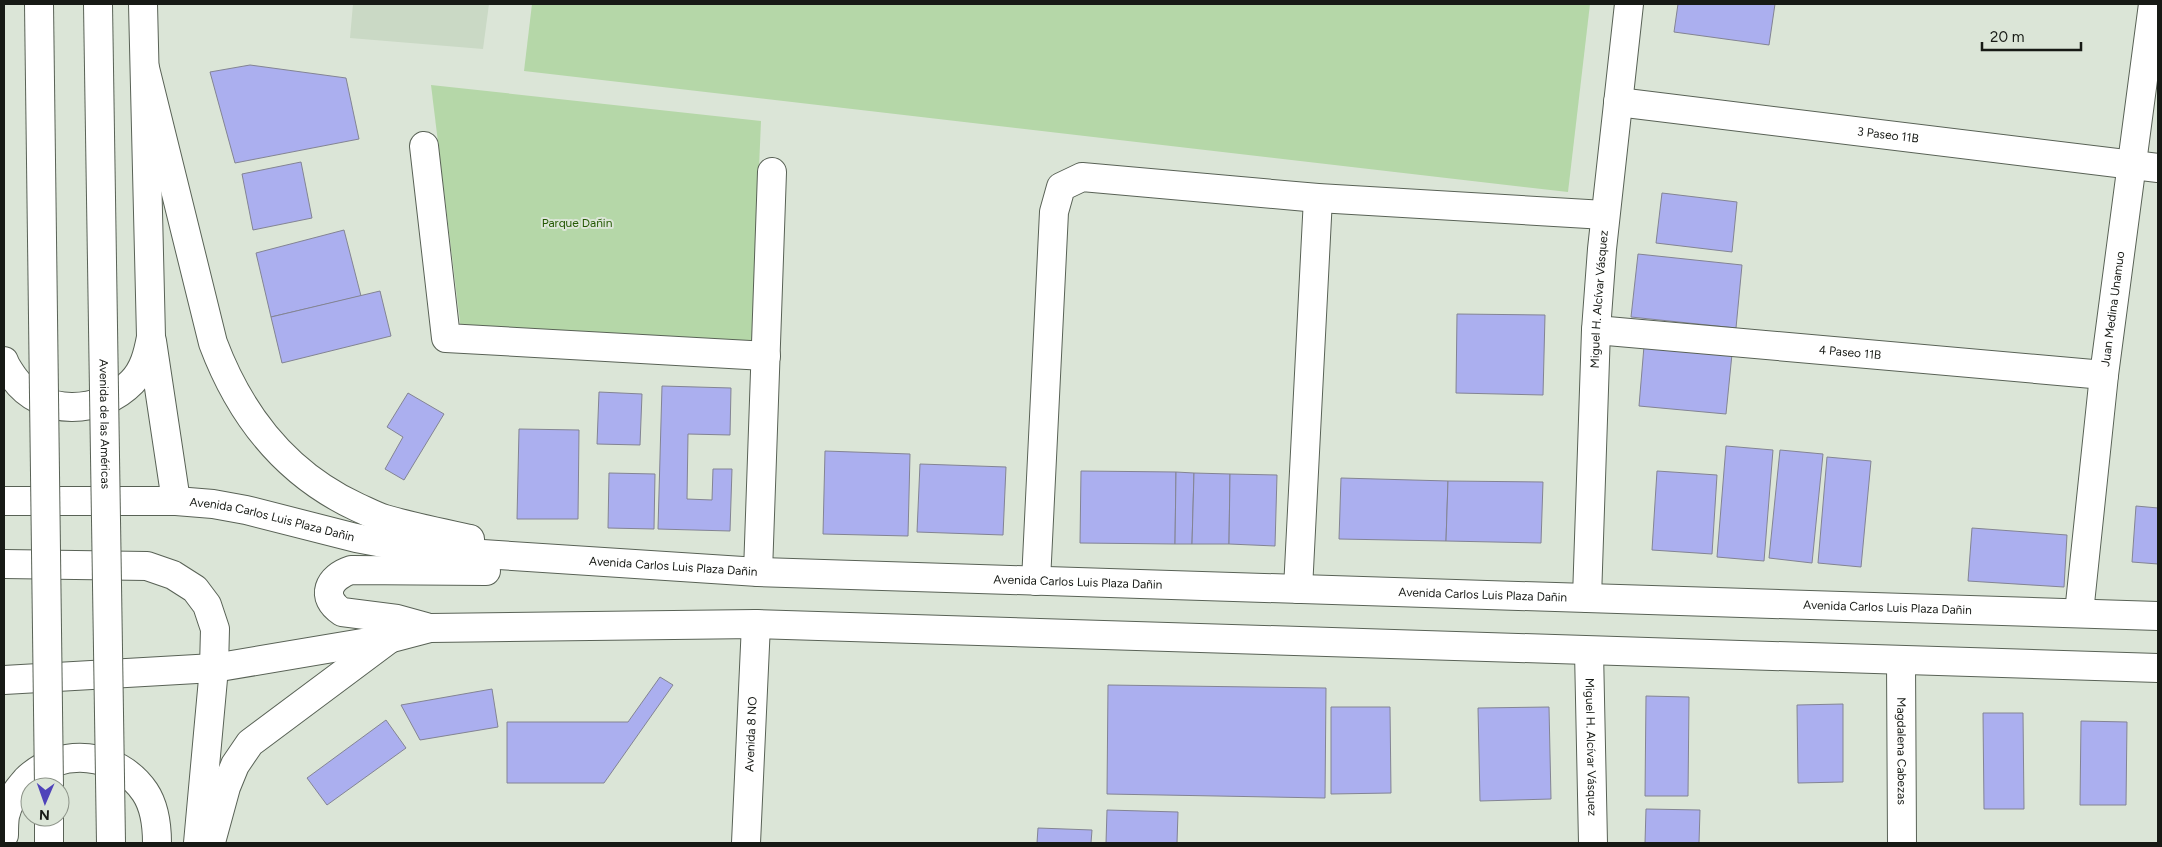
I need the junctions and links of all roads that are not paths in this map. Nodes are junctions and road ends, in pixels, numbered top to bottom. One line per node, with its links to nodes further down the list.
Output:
1 (39, 4): 37 (main road, bridge)
2 (98, 4): 41 (main road, Avenida de las Américas, bridge)
3 (143, 4): 6 (main road)
4 (1629, 4): 7 (main road, Miguel H. Alcívar Vásquez)
5 (2153, 4): 9 (main road, Juan Medina Unamuo)
6 (145, 68): 14 (main road); 20 (main road)
7 (1618, 102): 9 (main road, 3 Paseo 11B); 12 (main road, Miguel H. Alcívar Vásquez)
8 (424, 146): 15 (main road)
9 (2146, 167): 17 (main road, Juan Medina Unamuo)
10 (772, 172): 15 (main road)
11 (1318, 198): 12 (main road); 24 (main road); 25 (main road)
12 (1606, 215): 13 (main road, Miguel H. Alcívar Vásquez)
13 (1596, 330): 17 (main road, 4 Paseo 11B); 26 (main road, Miguel H. Alcívar Vásquez)
14 (151, 337): 16 (main road); 19 (main road)
15 (766, 356): 23 (main road)
16 (4, 361)
17 (2104, 375): 27 (main road, Juan Medina Unamuo)
18 (4, 501): 19 (main road, Avenida Carlos Luis Plaza Dañin)
19 (176, 501): 20 (main road, Avenida Carlos Luis Plaza Dañin)
20 (546, 558): 21 (main road, Avenida Carlos Luis Plaza Dañin)
21 (607, 562): 23 (main road, Avenida Carlos Luis Plaza Dañin); 30 (main road)
22 (4, 564): 34 (main road)
23 (758, 572): 24 (main road, Avenida Carlos Luis Plaza Dañin)
24 (1036, 581): 25 (main road, Avenida Carlos Luis Plaza Dañin)
25 (1298, 589): 26 (main road, Avenida Carlos Luis Plaza Dañin)
26 (1587, 598): 27 (main road, Avenida Carlos Luis Plaza Dañin)
27 (2079, 613): 28 (main road, Avenida Carlos Luis Plaza Dañin)
28 (2158, 616)
29 (756, 624): 30 (main road); 32 (main road); 45 (main road, Avenida 8 NO)
30 (430, 628): 31 (main road)
31 (392, 638): 34 (main road); 44 (main road)
32 (1589, 651): 33 (main road); 46 (main road, Miguel H. Alcívar Vásquez)
33 (1901, 660): 35 (main road); 47 (main road, Magdalena Cabezas)
34 (214, 668): 36 (main road); 43 (main road)
35 (2158, 668)
36 (4, 680)
37 (49, 777)
38 (49, 827): 40 (main road)
39 (4, 834): 42 (main road)
40 (50, 843)
41 (111, 843)
42 (157, 843)
43 (198, 843)
44 (211, 843)
45 (746, 843)
46 (1593, 843)
47 (1902, 843)

